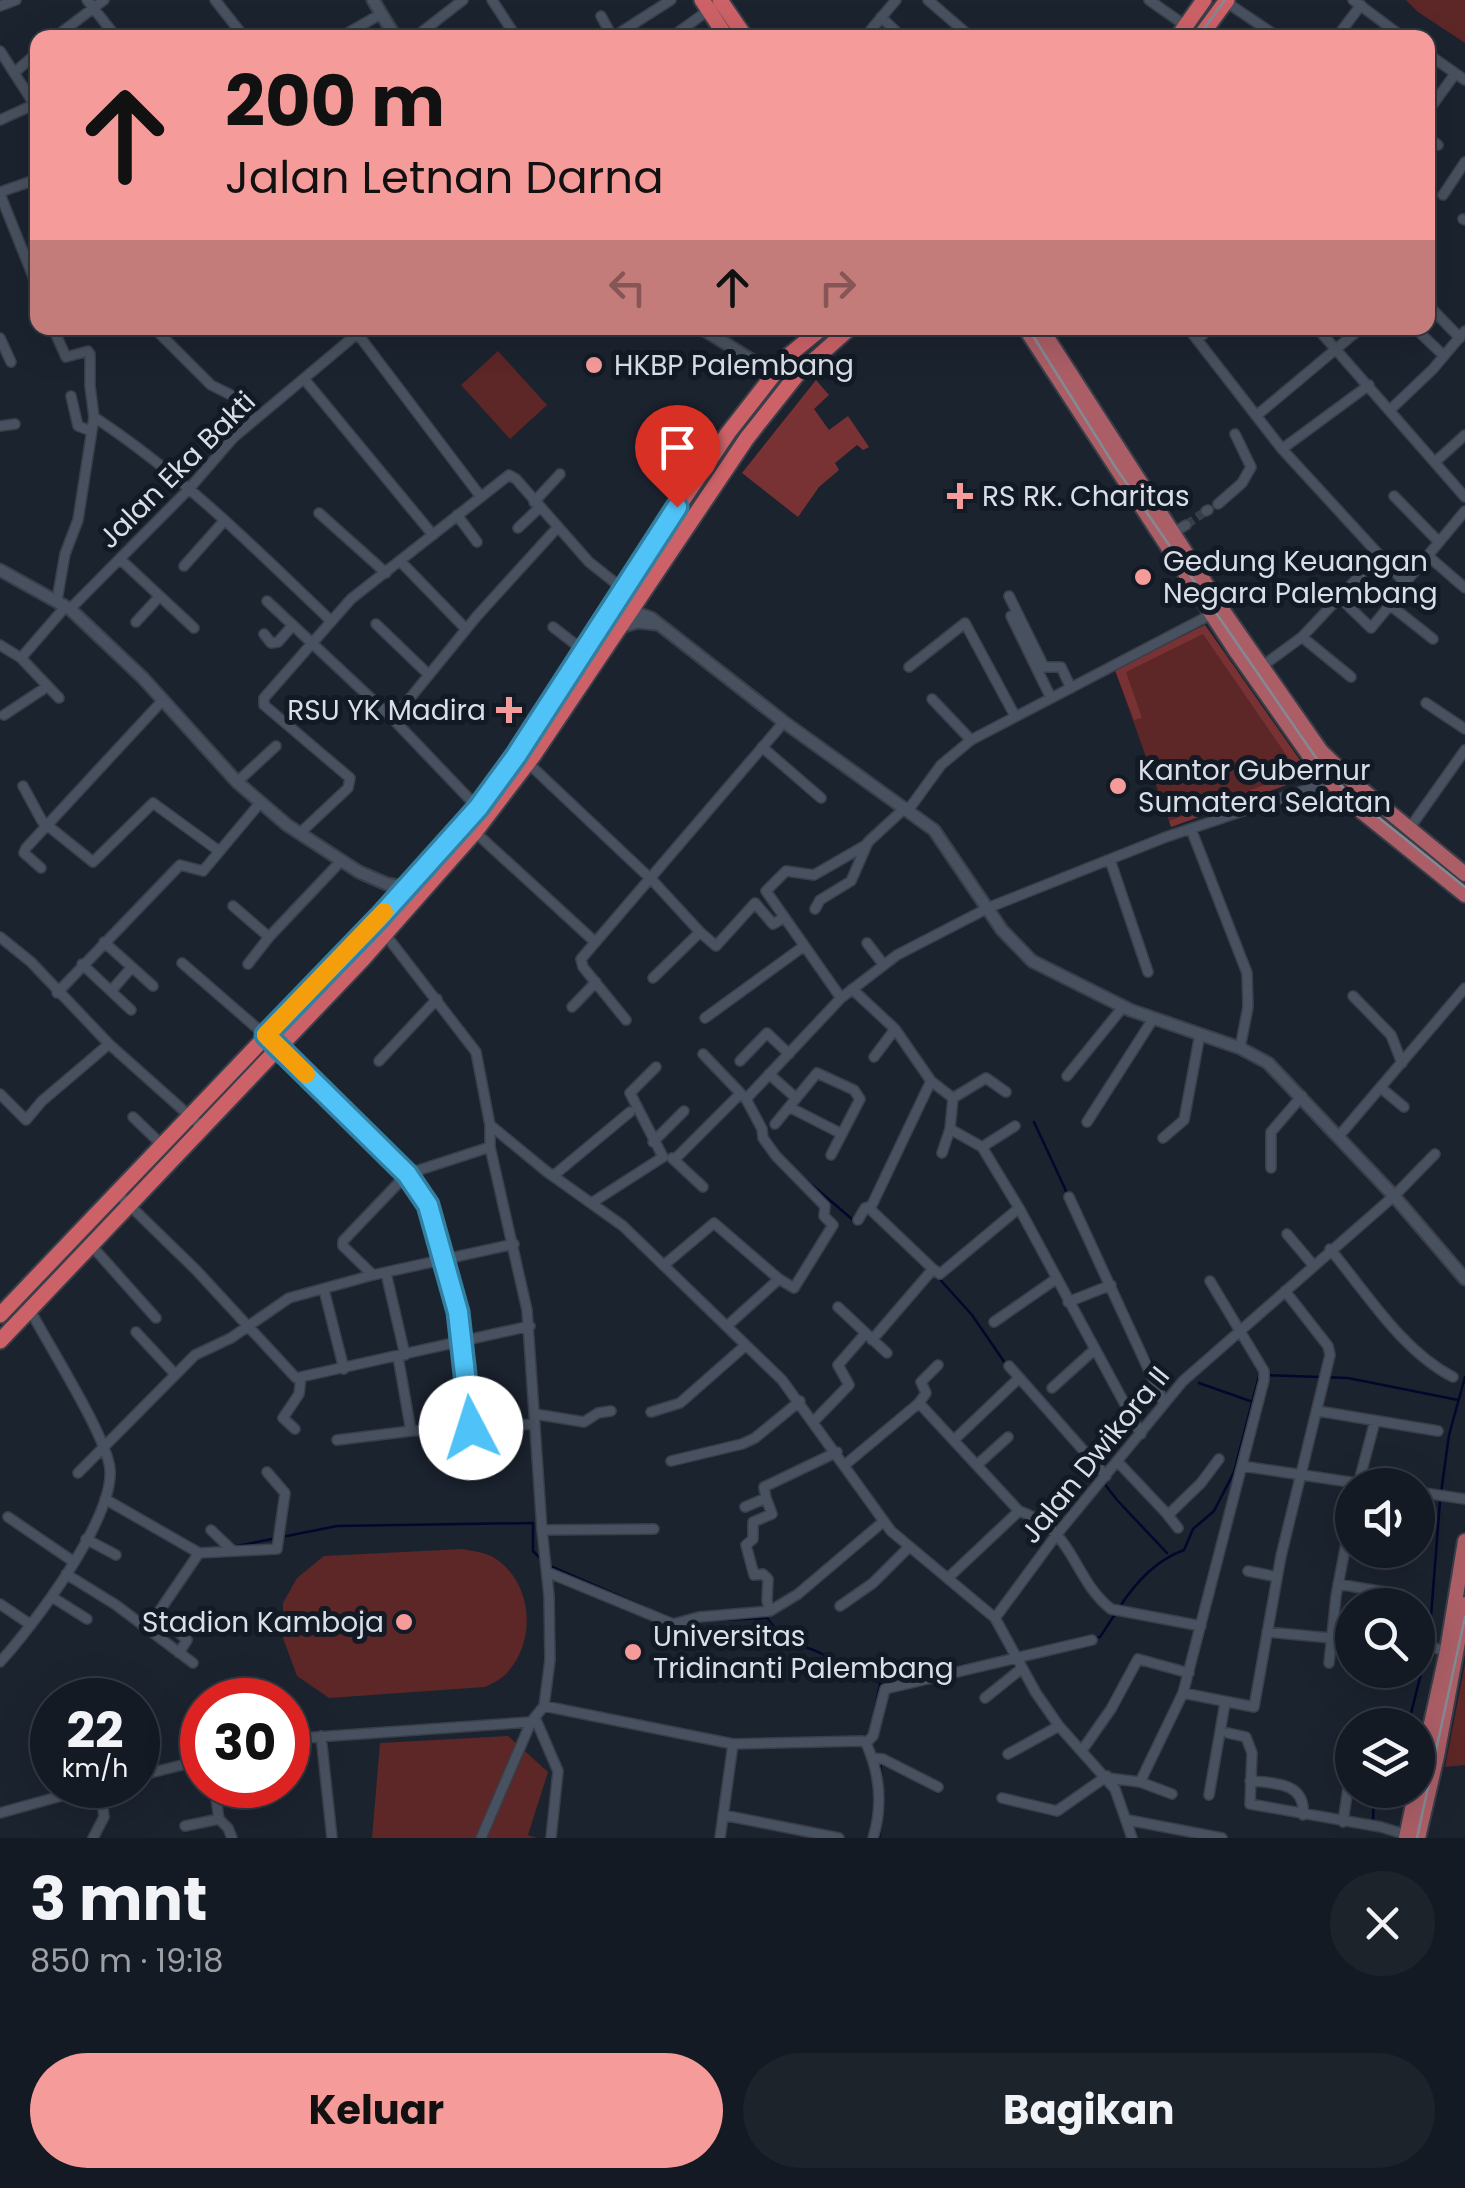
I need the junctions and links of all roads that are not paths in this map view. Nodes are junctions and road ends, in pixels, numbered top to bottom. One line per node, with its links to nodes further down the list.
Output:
1 (16, 0): 16 (street)
2 (104, 0): 15 (street)
3 (215, 0): 22 (street)
4 (373, 0): 17 (street)
5 (463, 0): 25 (street)
6 (492, 0): 26 (street)
7 (671, 0): 28 (street)
8 (896, 0): 19 (street)
9 (928, 0): 34 (street)
10 (1149, 0): 35 (street)
11 (1204, 0): 36 (highway)
12 (1227, 1): 37 (highway); 38 (street)
13 (710, 3): 29 (street); 30 (highway); 31 (highway)
14 (1357, 3): 39 (street); 40 (street)
15 (90, 4): 20 (street); 21 (street)
16 (0, 6)
17 (381, 14): 23 (street); 24 (street)
18 (602, 16): 27 (street)
19 (881, 18): 32 (street); 33 (street)
20 (63, 30)
21 (111, 30)
22 (239, 30)
23 (353, 30)
24 (391, 30)
25 (424, 30)
26 (513, 30)
27 (609, 30)
28 (624, 30)
29 (679, 30)
30 (724, 30)
31 (738, 30)
32 (871, 30)
33 (894, 30)
34 (963, 30)
35 (1180, 30)
36 (1183, 30)
37 (1205, 30)
38 (1267, 30)
39 (1341, 30)
40 (1393, 30)
41 (0, 51): 44 (street)
42 (30, 57): 44 (street)
43 (1435, 59): 45 (street)
44 (8, 70): 47 (street)
45 (1455, 74): 46 (street); 48 (street)
46 (1465, 80)
47 (30, 100)
48 (1435, 101)
49 (30, 110): 50 (street)
50 (0, 120)
51 (1435, 142): 52 (street)
52 (1438, 144)
53 (1465, 162): 56 (street)
54 (30, 182): 55 (street)
55 (0, 193): 58 (street)
56 (1443, 194)
57 (30, 250): 58 (street)
58 (22, 252): 59 (street)
59 (30, 270)
60 (1435, 311): 61 (street)
61 (1463, 334): 80 (street)
62 (57, 335): 87 (street)
63 (161, 335): 89 (street)
64 (354, 335): 83 (street, Jalan Eka Bakti)
65 (364, 335): 99 (street)
66 (711, 335): 82 (street)
67 (805, 335): 82 (highway)
68 (813, 335): 82 (highway)
69 (841, 335): 129 (highway)
70 (1030, 335): 127 (main road)
71 (1047, 335): 145 (main road)
72 (1193, 335): 77 (street)
73 (1202, 335): 77 (street)
74 (1324, 335): 79 (street)
75 (1354, 335): 79 (street)
76 (1422, 335): 80 (street)
77 (1196, 340): 88 (street)
78 (1, 342): 81 (street)
79 (1338, 350): 84 (street); 88 (street)
80 (1444, 356): 86 (street)
81 (10, 362)
82 (764, 375): 120 (highway)
83 (305, 380): 89 (street, Jalan Eka Bakti); 110 (street)
84 (1370, 385): 86 (street); 95 (street)
85 (71, 396): 92 (street)
86 (1391, 409): 96 (street)
87 (94, 416): 92 (street); 98 (street)
88 (1256, 416): 95 (street)
89 (255, 418): 98 (street, Jalan Eka Bakti)
90 (15, 424): 91 (street)
91 (0, 426)
92 (91, 431): 126 (street)
93 (1235, 434): 102 (street)
94 (1465, 435): 96 (street)
95 (1282, 449): 113 (street)
96 (1436, 462): 101 (street)
97 (560, 474): 103 (street)
98 (188, 490): 107 (street); 115 (street, Jalan Eka Bakti)
99 (481, 496): 103 (street); 106 (street)
100 (1394, 496): 112 (street)
101 (1465, 497)
102 (1218, 504)
103 (537, 505): 108 (street); 109 (street)
104 (1465, 511): 112 (street)
105 (319, 513): 119 (street)
106 (458, 515): 110 (street); 111 (street)
107 (224, 521): 117 (street); 130 (street)
108 (518, 528)
109 (556, 528): 120 (street); 136 (street)
110 (433, 535): 116 (street)
111 (477, 542)
112 (1438, 542): 114 (street)
113 (1378, 556): 114 (street); 123 (street)
114 (1428, 556): 121 (street)
115 (121, 560): 124 (street); 126 (street, Jalan Eka Bakti)
116 (400, 562): 119 (street); 136 (street)
117 (184, 566)
118 (0, 570): 126 (street)
119 (386, 573): 130 (street)
120 (622, 588): 129 (highway)
121 (1465, 588)
122 (1008, 596): 149 (street)
123 (1339, 596): 138 (street); 139 (street)
124 (159, 597): 131 (street); 135 (street)
125 (267, 601): 133 (street)
126 (64, 605): 143 (street, Jalan Eka Bakti); 153 (street)
127 (1212, 614): 149 (street); 164 (main road)
128 (1012, 616): 151 (street)
129 (617, 618): 142 (highway); 158 (street); 165 (highway)
130 (331, 621): 140 (street)
131 (136, 622)
132 (376, 624): 146 (street)
133 (293, 625): 137 (street); 140 (street)
134 (553, 627): 142 (street)
135 (194, 628)
136 (466, 629): 146 (street)
137 (264, 634)
138 (1302, 637): 145 (street); 147 (street)
139 (1433, 638)
140 (311, 644): 157 (street); 178 (street)
141 (0, 645): 143 (street)
142 (584, 651): 172 (highway)
143 (21, 658): 148 (street)
144 (909, 668): 156 (street)
145 (1261, 668): 164 (main road)
146 (428, 674): 157 (street)
147 (1352, 677)
148 (48, 686): 150 (street); 155 (street)
149 (1071, 688): 151 (street)
150 (59, 698)
151 (1051, 698): 156 (street)
152 (932, 699): 160 (street)
153 (163, 700): 167 (street); 174 (street)
154 (1426, 703): 159 (street)
155 (4, 715)
156 (1015, 716): 160 (street)
157 (392, 719): 172 (street)
158 (784, 722): 162 (street); 173 (street)
159 (1465, 730)
160 (971, 740): 173 (street)
161 (276, 746): 167 (street)
162 (762, 747): 170 (street); 185 (street)
163 (1465, 750): 176 (street)
164 (1317, 756): 166 (main road); 168 (main road)
165 (528, 763): 177 (highway); 185 (street)
166 (1342, 772): 168 (main road); 176 (main road)
167 (237, 782): 171 (street)
168 (1322, 784): 175 (street); 188 (main road)
169 (23, 786): 174 (street)
170 (821, 798)
171 (260, 803): 178 (street); 180 (street)
172 (478, 808): 186 (highway)
173 (907, 808): 179 (street); 190 (street)
174 (47, 824): 180 (street); 183 (street)
175 (1191, 829): 181 (street); 227 (street)
176 (1410, 829): 184 (main road)
177 (475, 832): 187 (highway); 198 (street)
178 (299, 834): 182 (street)
179 (866, 845): 191 (street); 192 (street)
180 (220, 852): 197 (street)
181 (1110, 860): 190 (street); 206 (street)
182 (341, 861): 186 (street); 195 (street)
183 (42, 868)
184 (1465, 874)
185 (650, 878): 193 (street); 198 (street)
186 (406, 887): 187 (street); 225 (highway)
187 (424, 891): 194 (highway)
188 (1465, 894)
189 (232, 906): 195 (street)
190 (987, 908): 204 (street); 218 (street)
191 (815, 909)
192 (782, 919): 193 (street); 200 (street)
193 (700, 932): 207 (street)
194 (385, 934): 216 (street); 225 (highway)
195 (270, 937): 203 (street)
196 (0, 938): 213 (street)
197 (104, 942): 202 (street); 205 (street)
198 (594, 942): 208 (street)
199 (867, 942): 204 (street)
200 (804, 946): 215 (street); 220 (street)
201 (182, 963): 225 (street)
202 (82, 964): 212 (street); 213 (street)
203 (248, 964)
204 (882, 964): 211 (street)
205 (132, 966): 209 (street); 212 (street)
206 (1148, 972)
207 (653, 978)
208 (596, 982): 217 (street); 222 (street)
209 (153, 986)
210 (1465, 988): 233 (street)
211 (852, 989): 215 (street); 223 (street)
212 (111, 990): 219 (street)
213 (58, 992): 226 (street)
214 (1353, 996): 233 (street)
215 (841, 998): 229 (street)
216 (437, 1000): 231 (street); 252 (street)
217 (572, 1007)
218 (1123, 1007): 221 (street); 236 (street)
219 (132, 1010)
220 (705, 1018)
221 (1153, 1019): 224 (street); 250 (street)
222 (626, 1020)
223 (895, 1029): 230 (street); 237 (street)
224 (1200, 1034): 227 (street); 257 (street)
225 (271, 1040): 249 (highway); 267 (street)
226 (109, 1044): 240 (street); 249 (street)
227 (1240, 1048): 241 (street)
228 (703, 1054): 242 (street)
229 (789, 1054): 232 (street); 235 (street)
230 (874, 1057)
231 (379, 1061)
232 (740, 1061)
233 (1402, 1063): 238 (street)
234 (656, 1067): 258 (street)
235 (769, 1074): 242 (street); 244 (street)
236 (1067, 1076)
237 (930, 1081): 243 (street); 275 (street)
238 (1381, 1088): 245 (street); 256 (street)
239 (1006, 1092): 243 (street)
240 (0, 1094)
241 (1302, 1096): 256 (street); 266 (street)
242 (743, 1097): 265 (street); 289 (street)
243 (952, 1098): 254 (street)
244 (792, 1103): 251 (street); 255 (street); 255 (street)
245 (1404, 1107)
246 (630, 1112): 268 (street)
247 (684, 1112): 258 (street)
248 (134, 1117): 259 (street)
249 (195, 1122): 259 (highway); 274 (highway)
250 (1087, 1122)
251 (775, 1124)
252 (490, 1125): 260 (street); 268 (street)
253 (1015, 1126): 261 (street)
254 (950, 1130): 261 (street); 262 (street)
255 (842, 1134): 264 (street)
256 (1339, 1136): 271 (street)
257 (1163, 1138)
258 (653, 1142): 265 (street)
259 (161, 1144): 270 (highway)
260 (490, 1147): 267 (street); 280 (street)
261 (982, 1147): 276 (street)
262 (942, 1153)
263 (1434, 1154): 271 (street, Jalan Dwikora II)
264 (831, 1155)
265 (668, 1158): 269 (street); 273 (street)
266 (1272, 1168)
267 (407, 1174): 283 (street); 288 (street)
268 (553, 1176): 273 (street)
269 (703, 1187)
270 (117, 1193): 274 (street); 282 (highway)
271 (1394, 1196): 281 (street, Jalan Dwikora II); 291 (street)
272 (1069, 1197): 293 (street)
273 (593, 1202): 284 (street)
274 (128, 1206): 279 (highway); 302 (street)
275 (872, 1206): 277 (street); 286 (street)
276 (1019, 1208): 286 (street); 290 (street)
277 (858, 1220)
278 (1287, 1234): 285 (street)
279 (90, 1244): 282 (highway); 300 (street)
280 (514, 1244): 283 (street); 303 (street)
281 (1330, 1249): 285 (street, Jalan Dwikora II); 318 (street)
282 (66, 1258): 298 (highway); 299 (highway)
283 (444, 1260): 287 (street); 309 (street)
284 (664, 1265): 289 (street); 304 (street)
285 (1313, 1265): 295 (street, Jalan Dwikora II)
286 (931, 1271): 307 (street)
287 (386, 1273): 288 (street); 313 (street)
288 (373, 1276): 294 (street)
289 (779, 1279): 304 (street)
290 (1056, 1279): 296 (street); 301 (street)
291 (1465, 1279)
292 (1210, 1281): 305 (street)
293 (1110, 1285): 296 (street); 324 (street)
294 (324, 1290): 302 (street); 316 (street)
295 (1284, 1291): 305 (street, Jalan Dwikora II); 325 (street)
296 (1068, 1302): 311 (street)
297 (838, 1306): 307 (street)
298 (30, 1310): 308 (highway); 339 (street)
299 (0, 1314)
300 (156, 1318)
301 (994, 1322)
302 (248, 1326): 317 (street); 319 (street)
303 (530, 1326): 309 (street); 328 (street)
304 (728, 1326): 310 (street)
305 (1244, 1326): 324 (street, Jalan Dwikora II); 346 (street)
306 (136, 1332): 317 (street)
307 (869, 1337): 312 (street); 330 (street)
308 (0, 1341)
309 (464, 1342): 313 (street); 331 (street)
310 (746, 1346): 322 (street); 327 (street)
311 (1094, 1350): 321 (street); 335 (street)
312 (887, 1353)
313 (401, 1356): 316 (street); 333 (street)
314 (938, 1366): 323 (street)
315 (1009, 1366): 320 (street)
316 (344, 1369): 319 (street)
317 (175, 1374): 339 (street)
318 (1453, 1377)
319 (301, 1378): 332 (street)
320 (1018, 1378): 337 (street); 351 (street)
321 (1052, 1388)
322 (800, 1401): 330 (street); 341 (street)
323 (919, 1403): 337 (street); 344 (street)
324 (1164, 1403): 335 (street, Jalan Dwikora II)
325 (1318, 1410): 329 (street); 350 (street)
326 (611, 1411): 328 (street)
327 (651, 1412)
328 (535, 1419): 331 (street); 365 (street)
329 (1375, 1420): 334 (street); 347 (street)
330 (814, 1421): 340 (street)
331 (471, 1428): 333 (street)
332 (295, 1429)
333 (411, 1431): 338 (street)
334 (1438, 1431)
335 (1141, 1434): 343 (street, Jalan Dwikora II)
336 (1008, 1437): 345 (street)
337 (955, 1439): 345 (street)
338 (336, 1440)
339 (103, 1448): 349 (street); 354 (street)
340 (837, 1452): 344 (street); 355 (street)
341 (671, 1460)
342 (1219, 1460): 359 (street)
343 (1118, 1461): 351 (street, Jalan Dwikora II); 359 (street)
344 (846, 1464): 361 (street)
345 (977, 1465): 358 (street)
346 (1242, 1466): 350 (street); 390 (street)
347 (1362, 1468)
348 (268, 1472): 370 (street)
349 (78, 1473)
350 (1301, 1475): 352 (street); 379 (street)
351 (1103, 1479): 366 (street, Jalan Dwikora II)
352 (1335, 1480)
353 (1435, 1495): 356 (street)
354 (105, 1498): 367 (street); 371 (street)
355 (766, 1498): 357 (street); 386 (street)
356 (1465, 1499)
357 (745, 1507)
358 (1019, 1511): 366 (street); 378 (street)
359 (1166, 1514): 362 (street)
360 (8, 1517): 373 (street)
361 (884, 1521): 369 (street); 386 (street)
362 (1178, 1528)
363 (654, 1529): 365 (street)
364 (211, 1530): 370 (street)
365 (542, 1530): 374 (street)
366 (1057, 1534): 387 (street, Jalan Dwikora II); 390 (street)
367 (86, 1539): 372 (street); 373 (street)
368 (1465, 1541): 396 (main road)
369 (909, 1547): 378 (street); 385 (street)
370 (232, 1551): 371 (street)
371 (199, 1553): 397 (street)
372 (116, 1555)
373 (74, 1562): 377 (street)
374 (546, 1566): 386 (street); 409 (street)
375 (1341, 1568): 380 (street)
376 (1248, 1571): 379 (street)
377 (66, 1574): 382 (street); 397 (street)
378 (950, 1577): 387 (street)
379 (1278, 1577): 391 (street)
380 (1338, 1584): 381 (street); 392 (street)
381 (1364, 1588)
382 (52, 1597): 388 (street); 389 (street)
383 (0, 1604): 389 (street)
384 (1465, 1604): 406 (main road)
385 (840, 1606)
386 (770, 1611)
387 (995, 1618): 398 (street)
388 (87, 1619)
389 (31, 1626): 399 (street)
390 (1202, 1626): 403 (street)
391 (1267, 1632): 392 (street); 408 (street)
392 (1331, 1638): 393 (street); 401 (street)
393 (1335, 1638)
394 (1092, 1640): 398 (street)
395 (1435, 1648): 396 (street)
396 (1446, 1651): 404 (main road)
397 (179, 1653): 400 (street)
398 (1016, 1655): 402 (street); 416 (street)
399 (0, 1662)
400 (193, 1663)
401 (1328, 1663)
402 (1021, 1669): 407 (street); 412 (street)
403 (1188, 1673): 405 (street); 418 (street)
404 (1440, 1680): 406 (main road); 410 (main road)
405 (1183, 1693): 408 (street); 423 (street)
406 (1449, 1696): 441 (main road)
407 (985, 1698)
408 (1225, 1703): 426 (street)
409 (544, 1706): 411 (street); 417 (street)
410 (1433, 1708)
411 (534, 1721): 414 (street); 445 (street); 446 (street)
412 (1059, 1726): 418 (street); 419 (street)
413 (1228, 1732): 422 (street)
414 (322, 1736): 415 (street); 444 (street)
415 (310, 1737)
416 (869, 1741): 417 (street); 420 (street)
417 (733, 1744): 434 (street)
418 (1083, 1749): 421 (street)
419 (1008, 1754)
420 (877, 1758): 424 (street); 449 (street)
421 (1107, 1777): 423 (street); 427 (street); 437 (street)
422 (1250, 1781): 435 (street); 435 (street)
423 (1140, 1782): 425 (street)
424 (938, 1786)
425 (1172, 1794)
426 (1209, 1795)
427 (1002, 1798)
428 (30, 1805): 433 (street)
429 (103, 1808): 442 (street)
430 (217, 1808): 436 (street)
431 (1345, 1808): 438 (street)
432 (1414, 1808): 441 (main road)
433 (0, 1813)
434 (724, 1814): 440 (street); 447 (street)
435 (1303, 1815): 438 (street)
436 (218, 1819): 439 (street); 443 (street)
437 (1128, 1820): 450 (street); 451 (street)
438 (1343, 1822): 441 (street)
439 (185, 1826)
440 (818, 1835): 448 (street)
441 (1410, 1837)
442 (93, 1838)
443 (232, 1838)
444 (332, 1838)
445 (481, 1838)
446 (551, 1838)
447 (720, 1838)
448 (839, 1838)
449 (873, 1838)
450 (1132, 1838)
451 (1222, 1838)

